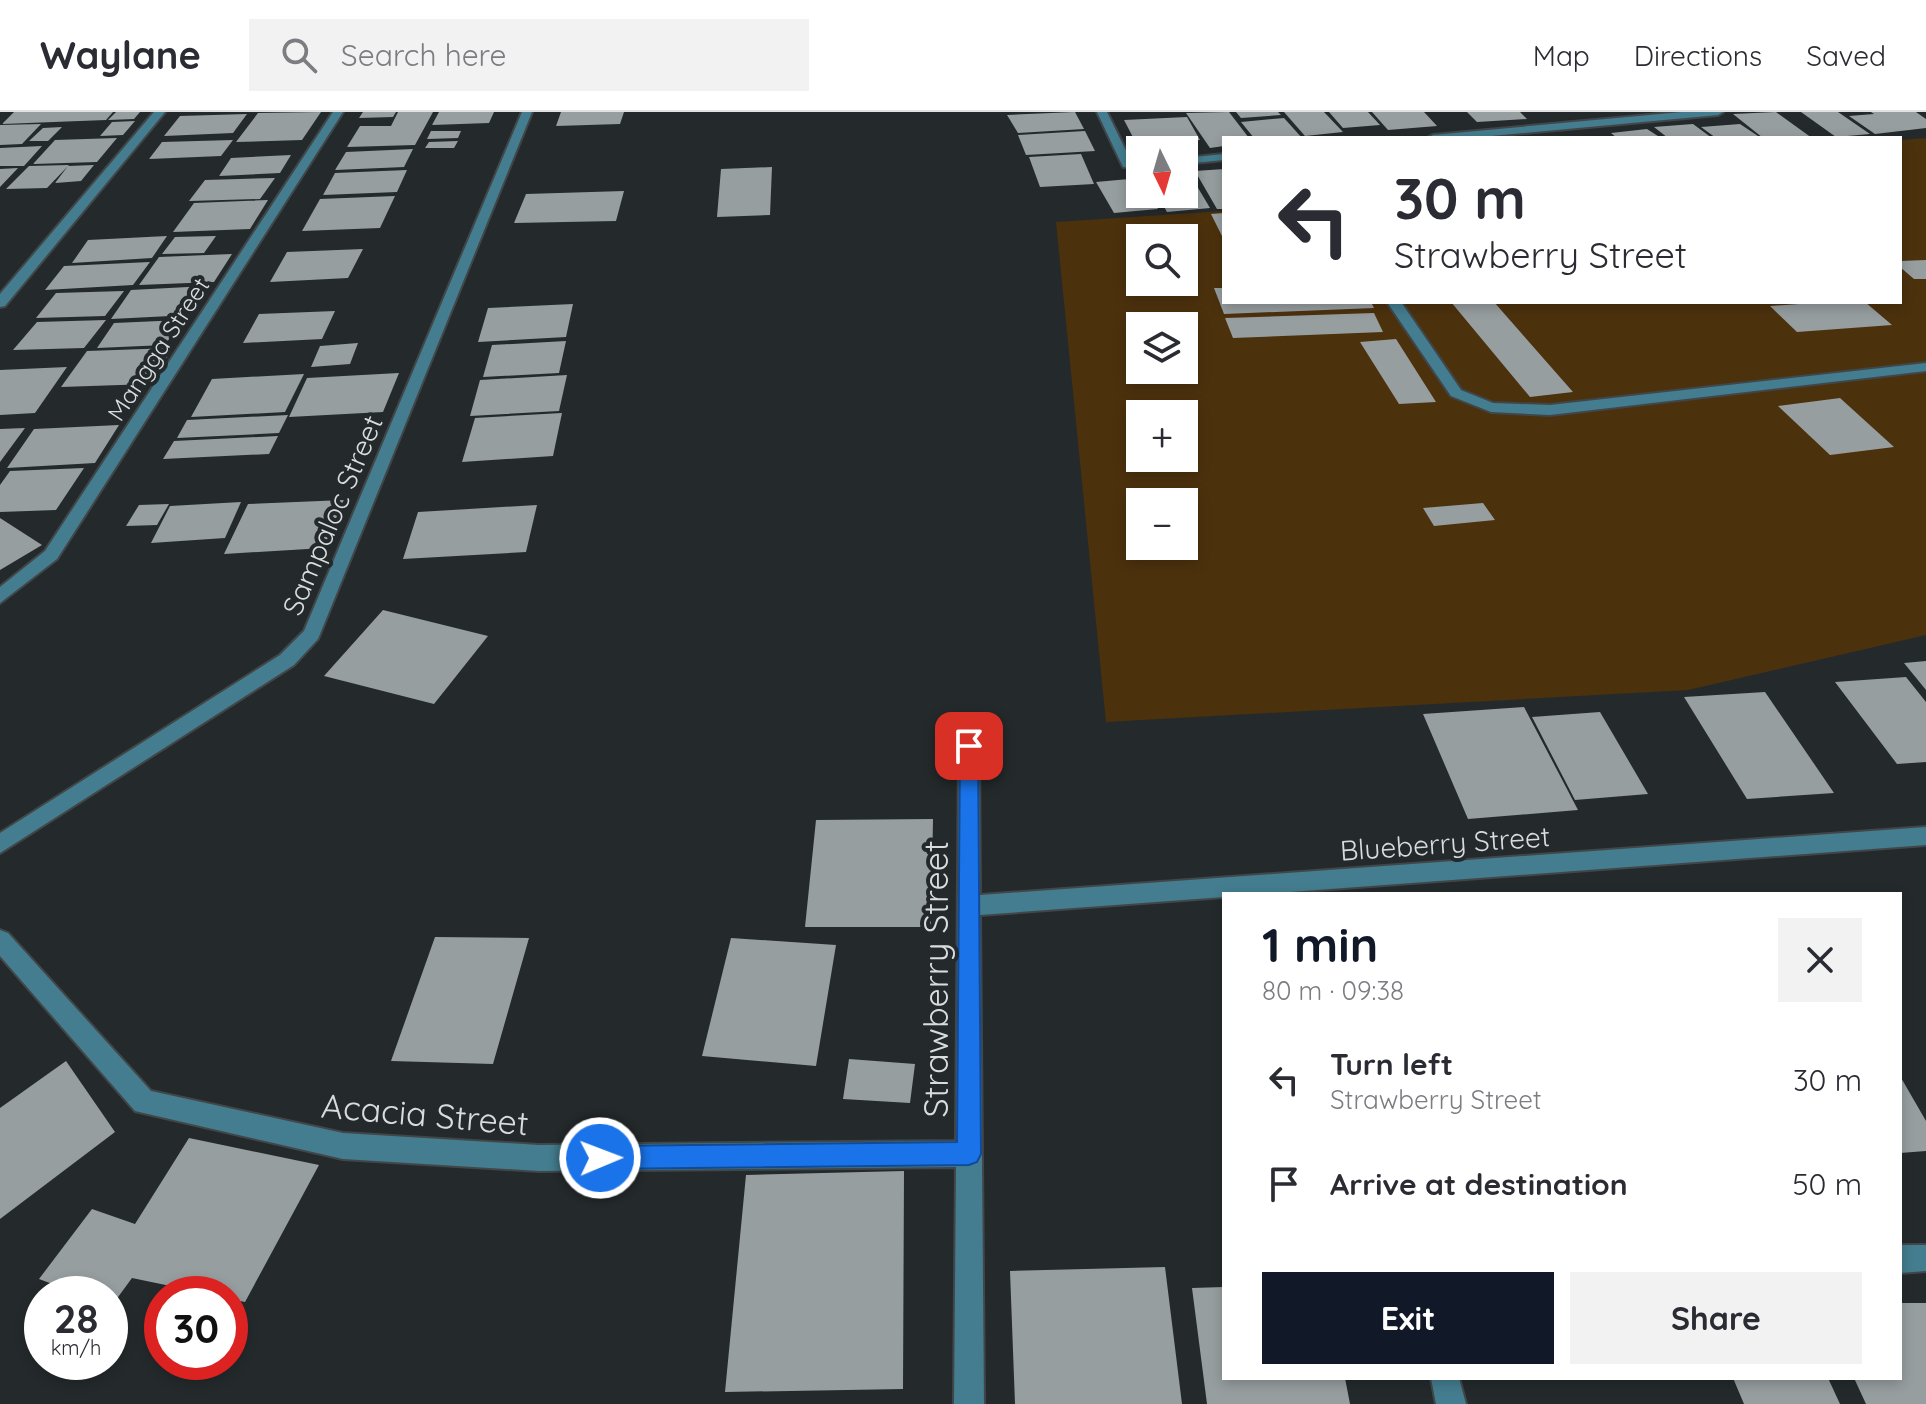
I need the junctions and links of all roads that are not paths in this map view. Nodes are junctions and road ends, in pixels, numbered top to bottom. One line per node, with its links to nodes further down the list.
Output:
1 (160, 112): 10 (street)
2 (338, 112): 13 (street, Mangga Street)
3 (527, 112): 16 (street, Sampaloc Street)
4 (1102, 112): 7 (street)
5 (1718, 112): 6 (street)
6 (1455, 136)
7 (1126, 152)
8 (1222, 157): 9 (street)
9 (1198, 160)
10 (0, 303)
11 (1395, 304): 12 (street)
12 (1926, 367)
13 (0, 597)
14 (969, 746): 17 (street, Strawberry Street)
15 (1926, 836): 17 (street, Blueberry Street)
16 (0, 844)
17 (969, 906): 19 (street, Strawberry Street)
18 (0, 940): 19 (street, Acacia Street)
19 (969, 1154): 23 (street, Strawberry Street)
20 (1926, 1258): 21 (street)
21 (1902, 1259)
22 (1445, 1380): 24 (street)
23 (969, 1404)
24 (1451, 1404)

